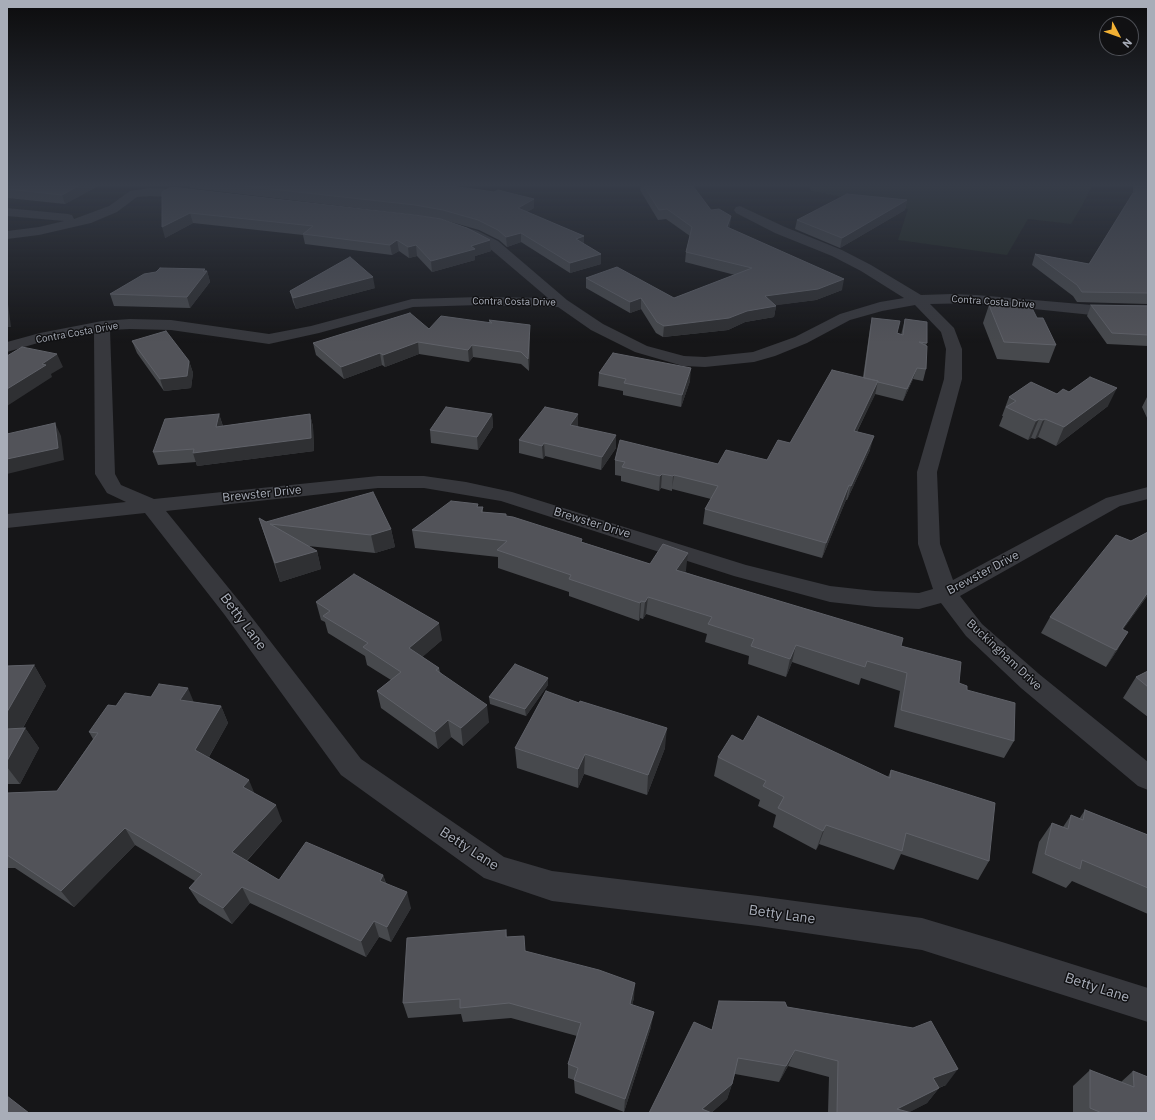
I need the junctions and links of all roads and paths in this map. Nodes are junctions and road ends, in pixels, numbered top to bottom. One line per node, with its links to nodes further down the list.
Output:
1 (482, 238): 4 (street)
2 (800, 238): 3 (street, Buckingham Drive)
3 (918, 300): 4 (street, Contra Costa Drive); 5 (street, Contra Costa Drive); 11 (street, Buckingham Drive)
4 (562, 304): 6 (street, Contra Costa Drive)
5 (1148, 310)
6 (102, 326): 7 (street, Contra Costa Drive); 9 (street, Betty Lane)
7 (7, 347)
8 (1148, 493): 11 (street, Brewster Drive)
9 (150, 505): 10 (street, Brewster Drive); 11 (street, Brewster Drive); 13 (street, Betty Lane)
10 (7, 521)
11 (946, 594): 12 (street, Buckingham Drive)
12 (1148, 778)
13 (1148, 1005)

